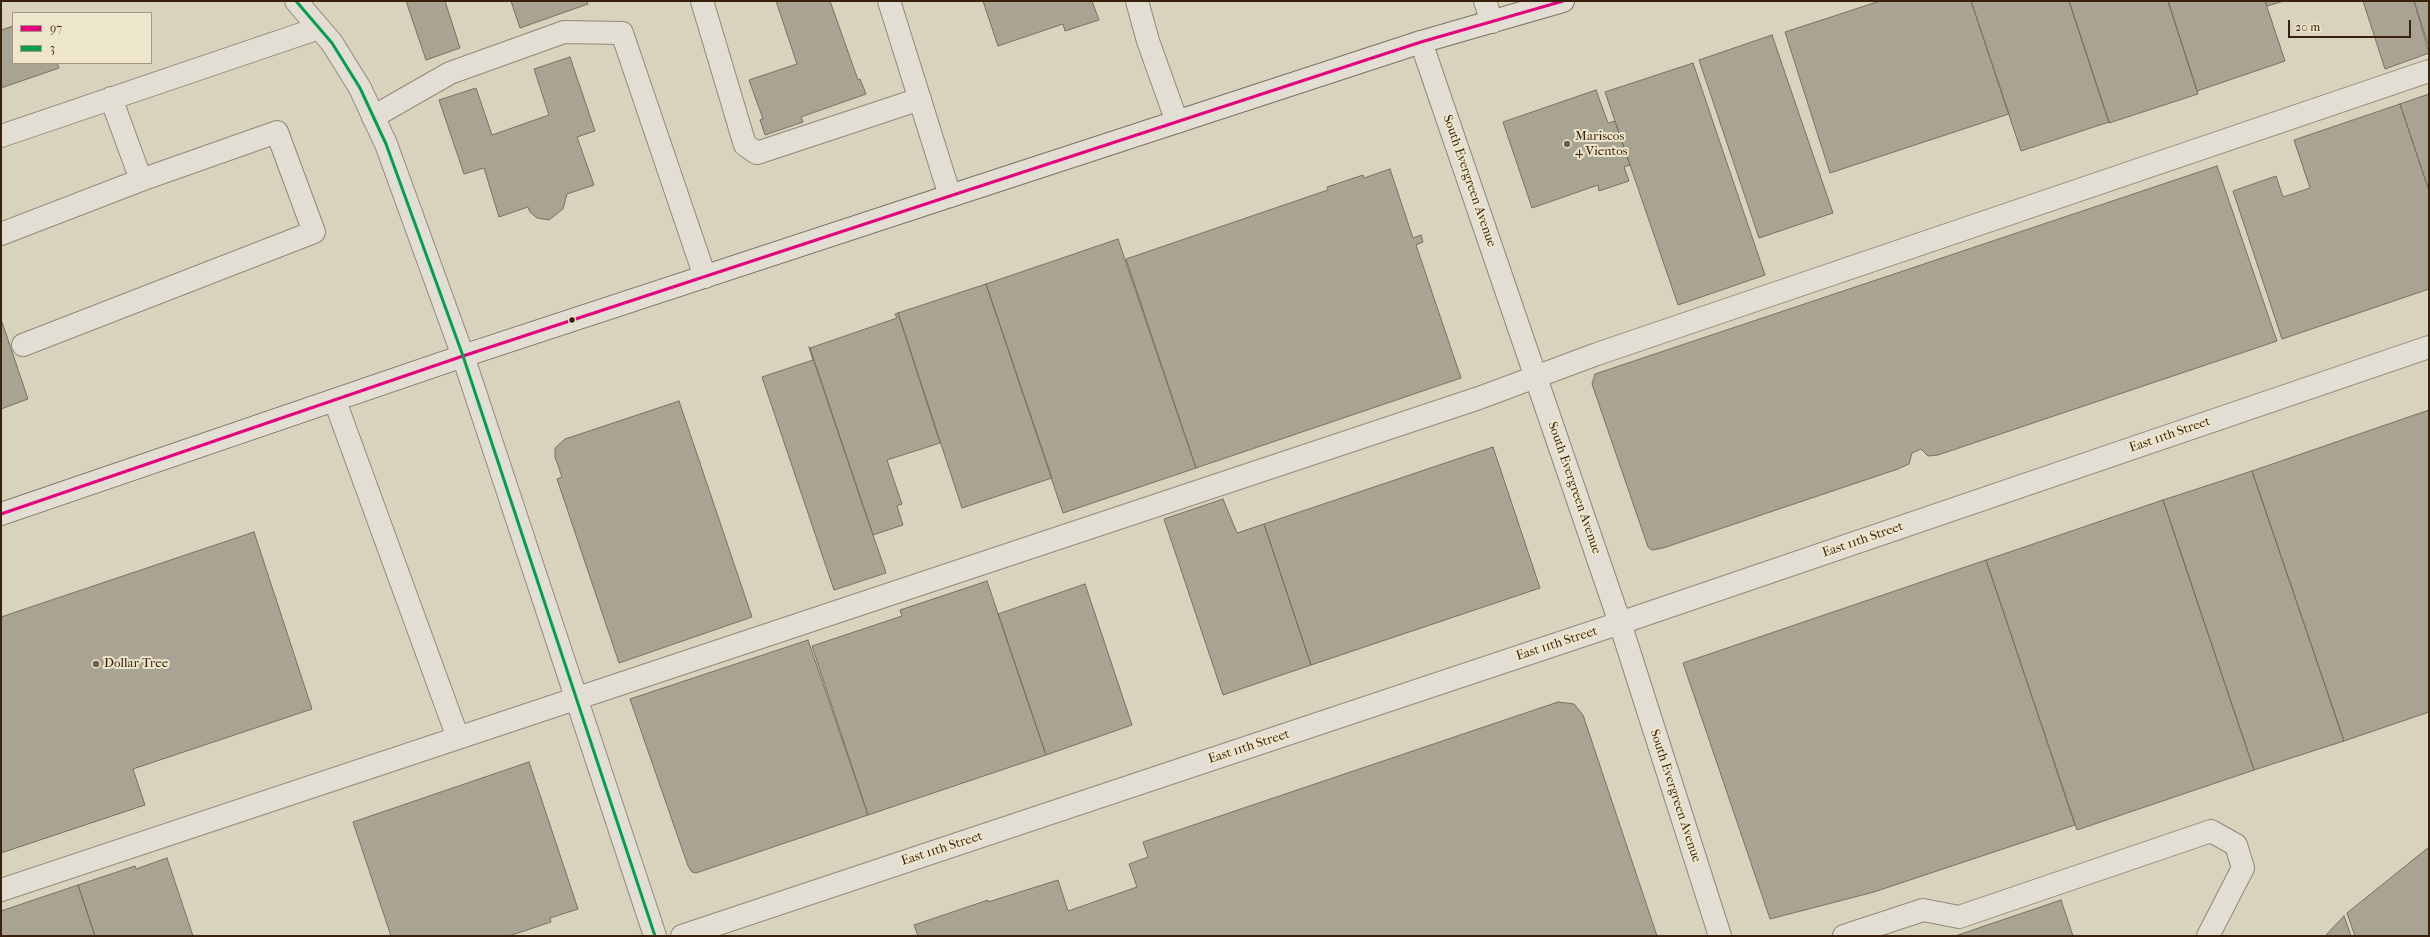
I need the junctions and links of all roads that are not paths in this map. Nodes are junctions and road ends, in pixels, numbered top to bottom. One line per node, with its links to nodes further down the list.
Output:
1 (296, 1): 8 (street)
2 (702, 1): 12 (street)
3 (889, 1): 12 (street)
4 (1137, 1): 14 (street)
5 (1485, 1): 7 (street)
6 (1563, 1): 7 (street)
7 (1492, 22): 9 (street)
8 (318, 28): 11 (street); 13 (street)
9 (1421, 42): 14 (street); 23 (street, South Evergreen Avenue)
10 (2429, 71): 23 (street)
11 (112, 98): 15 (street); 16 (street)
12 (920, 99): 17 (street)
13 (373, 117): 19 (street); 22 (street)
14 (1177, 122): 17 (street)
15 (1, 136)
16 (140, 180): 18 (street); 20 (street)
17 (950, 196): 19 (street)
18 (1, 234)
19 (704, 277): 22 (street)
20 (23, 345)
21 (2429, 347): 26 (street, East 11th Street)
22 (463, 356): 24 (street); 27 (street)
23 (1536, 377): 26 (street, South Evergreen Avenue); 27 (street)
24 (335, 401): 25 (street); 28 (street)
25 (1, 514)
26 (1620, 623): 31 (street, East 11th Street); 32 (street, South Evergreen Avenue)
27 (576, 698): 28 (street); 30 (street)
28 (458, 738): 29 (street)
29 (1, 890)
30 (655, 936)
31 (682, 936)
32 (1720, 936)
33 (1844, 936): 34 (street)
34 (2208, 936)

